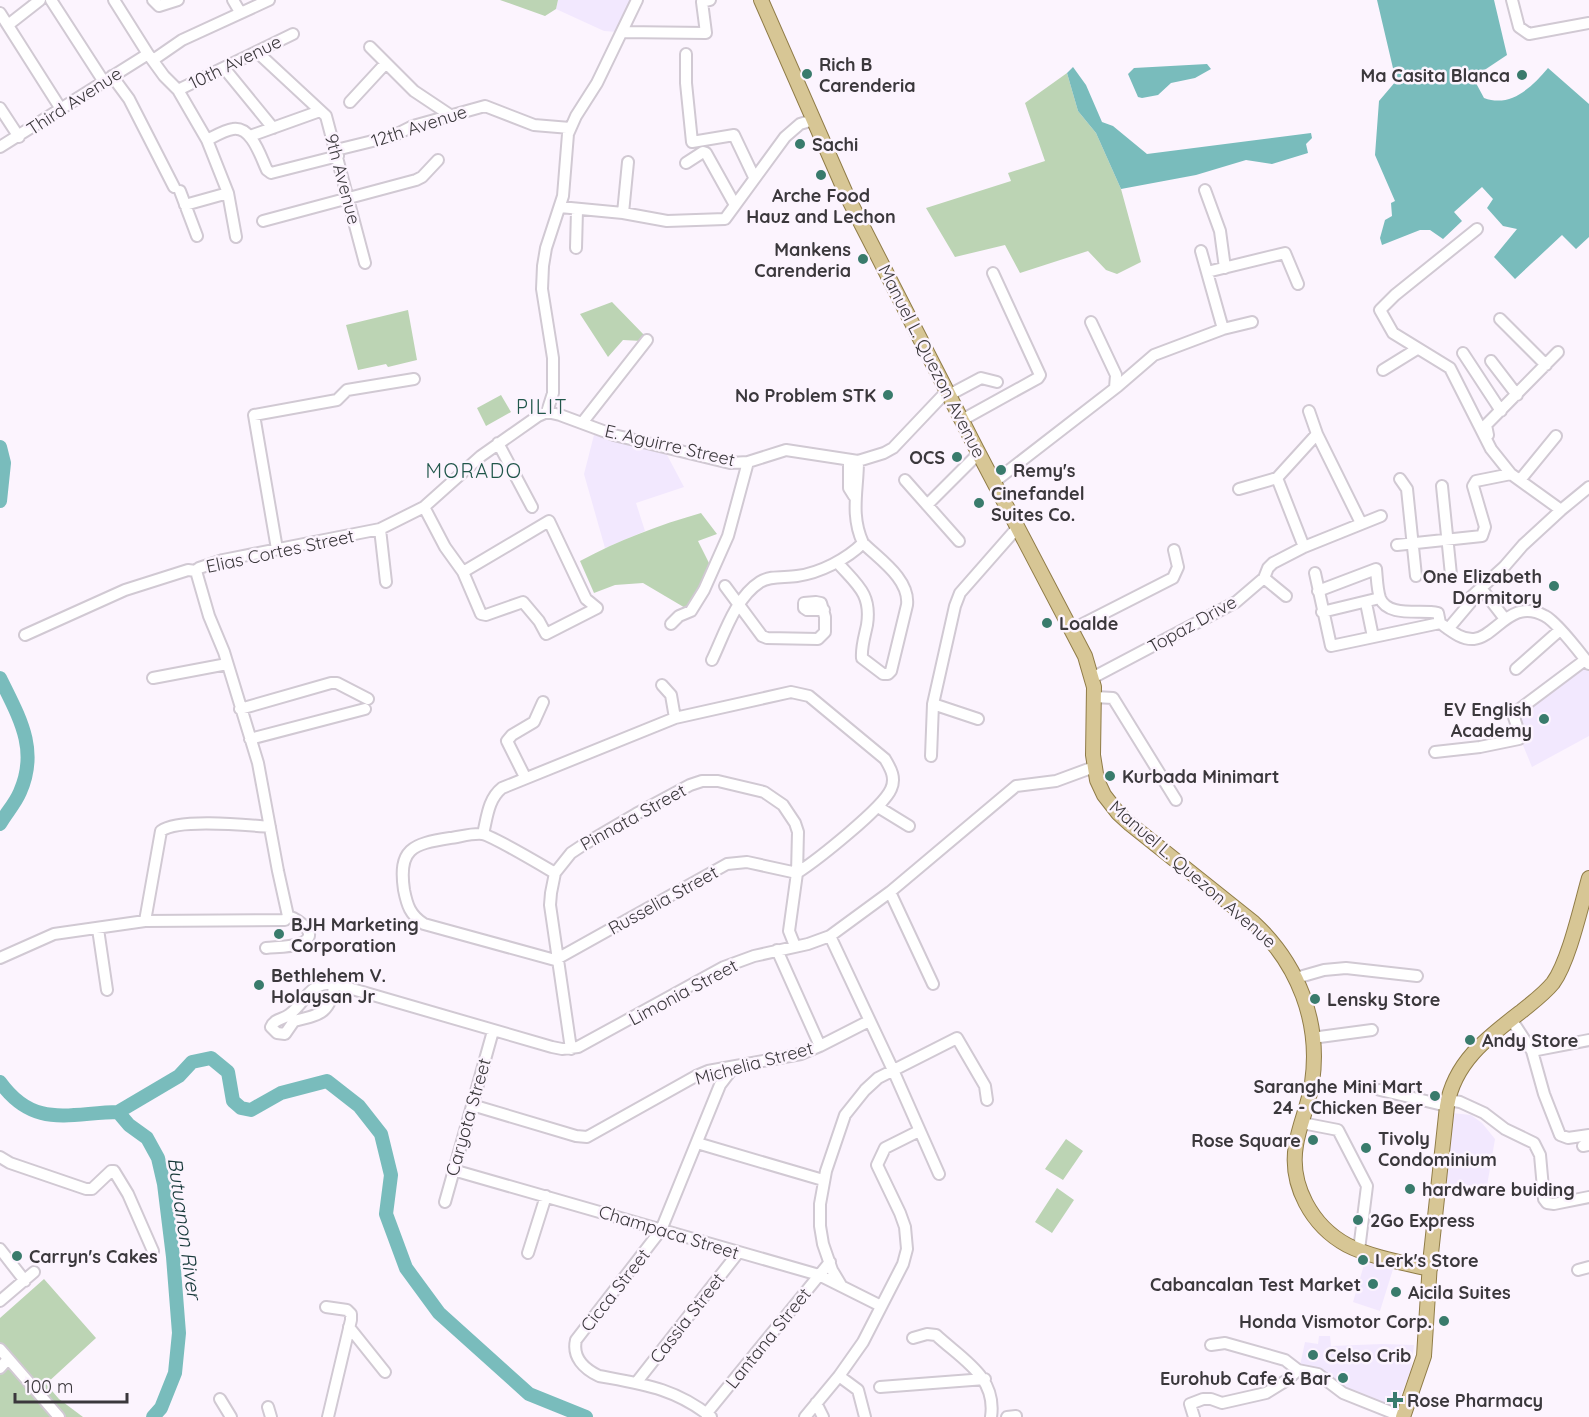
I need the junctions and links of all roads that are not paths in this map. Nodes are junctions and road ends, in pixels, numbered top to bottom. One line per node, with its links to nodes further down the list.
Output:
1 (40, 0): 15 (street)
2 (51, 0): 24 (street)
3 (114, 0): 21 (street)
4 (153, 0): 5 (street)
5 (178, 0)
6 (233, 0): 12 (street)
7 (269, 0): 12 (street, Third Avenue)
8 (637, 0): 16 (street)
9 (710, 0): 16 (street)
10 (761, 0): 31 (main road, Manuel L. Quezon Avenue)
11 (1512, 0): 14 (street)
12 (240, 12): 21 (street, Third Avenue)
13 (0, 13): 15 (street)
14 (1589, 23)
15 (8, 25): 28 (street)
16 (622, 32): 33 (street)
17 (293, 34): 19 (street, 10th Avenue)
18 (370, 47): 22 (street)
19 (257, 52): 23 (street, 10th Avenue); 29 (street, 9th Avenue)
20 (686, 54): 42 (street)
21 (150, 57): 24 (street, Third Avenue); 25 (street)
22 (386, 63): 26 (street); 30 (street)
23 (224, 68): 25 (street, 10th Avenue); 32 (street)
24 (108, 79): 28 (street, Third Avenue); 46 (street)
25 (178, 90): 36 (street)
26 (350, 102)
27 (0, 108): 35 (street)
28 (61, 110): 35 (street, Third Avenue)
29 (320, 111): 32 (street); 38 (street, 9th Avenue)
30 (450, 115): 33 (street, 12th Avenue); 38 (street, 12th Avenue)
31 (813, 120): 42 (street); 76 (main road, Manuel L. Quezon Avenue)
32 (273, 128): 34 (street)
33 (570, 128): 48 (street)
34 (250, 136): 36 (street); 38 (street, 12th Avenue)
35 (18, 137): 37 (street, Third Avenue)
36 (207, 140): 44 (street)
37 (0, 147)
38 (337, 153): 45 (street, 9th Avenue)
39 (438, 160): 45 (street)
40 (628, 162): 50 (street)
41 (686, 163): 47 (street)
42 (754, 177): 47 (street)
43 (1205, 190): 58 (street)
44 (228, 193): 46 (street); 54 (street)
45 (349, 199): 51 (street); 57 (street, 9th Avenue)
46 (185, 205): 53 (street)
47 (735, 205): 50 (street)
48 (560, 207): 49 (street); 80 (street)
49 (577, 210): 50 (street); 55 (street)
50 (623, 213)
51 (263, 220)
52 (1477, 229): 67 (street)
53 (197, 236)
54 (236, 237)
55 (576, 248)
56 (1201, 251): 59 (street)
57 (365, 263)
58 (1226, 268): 59 (street); 61 (street)
59 (1207, 272): 65 (street)
60 (993, 273): 81 (street)
61 (1298, 284)
62 (1500, 319): 71 (street)
63 (1090, 322): 75 (street)
64 (1252, 322): 65 (street)
65 (1223, 329): 75 (street)
66 (647, 340): 82 (street)
67 (1417, 349): 72 (street); 87 (street)
68 (1558, 352): 71 (street)
69 (1463, 353): 79 (street)
70 (1491, 361): 77 (street)
71 (1546, 365): 77 (street)
72 (1383, 370)
73 (414, 379): 112 (street)
74 (997, 382): 76 (street, E. Aguirre Street)
75 (1115, 388): 94 (street)
76 (948, 393): 81 (main road, Manuel L. Quezon Avenue); 88 (street, E. Aguirre Street)
77 (1517, 395): 79 (street)
78 (1308, 411): 83 (street)
79 (1501, 411): 87 (street)
80 (547, 412): 82 (street, E. Aguirre Street); 85 (street, Elias Cortes Street)
81 (962, 420): 86 (main road, Manuel L. Quezon Avenue)
82 (582, 423): 89 (street, E. Aguirre Street)
83 (1317, 434): 91 (street); 103 (street)
84 (1556, 436): 90 (street)
85 (498, 443): 99 (street, Elias Cortes Street); 100 (street)
86 (979, 453): 94 (main road, Manuel L. Quezon Avenue); 98 (street)
87 (1495, 454): 90 (street)
88 (854, 461): 89 (street, E. Aguirre Street); 108 (street)
89 (748, 462): 132 (street)
90 (1515, 477): 101 (street); 106 (street)
91 (1277, 478): 97 (street); 111 (street)
92 (1400, 479): 109 (street)
93 (905, 480): 98 (street)
94 (994, 482): 104 (main road, Manuel L. Quezon Avenue)
95 (1442, 486): 106 (street)
96 (1589, 487): 101 (street)
97 (1239, 489)
98 (927, 505): 107 (street)
99 (424, 507): 105 (street, Elias Cortes Street); 116 (street)
100 (532, 507)
101 (1561, 510): 123 (street)
102 (1382, 516): 103 (street, Topaz Drive)
103 (1361, 523): 111 (street, Topaz Drive)
104 (1017, 528): 134 (main road, Manuel L. Quezon Avenue); 147 (street)
105 (380, 529): 112 (street, Elias Cortes Street); 121 (street)
106 (1448, 540): 109 (street); 118 (street)
107 (959, 541)
108 (862, 543): 114 (street); 114 (street)
109 (1413, 543): 110 (street); 119 (street)
110 (1397, 545)
111 (1304, 547): 120 (street, Topaz Drive)
112 (277, 549): 115 (street, Elias Cortes Street)
113 (1174, 550): 134 (street)
114 (837, 562): 128 (street)
115 (196, 571): 136 (street); 140 (street, Elias Cortes Street)
116 (463, 572): 116 (street)
117 (1315, 573): 124 (street)
118 (1451, 575)
119 (1416, 576)
120 (1264, 578): 125 (street); 143 (street, Topaz Drive)
121 (386, 582)
122 (725, 586): 128 (street)
123 (1480, 588): 131 (street); 133 (street)
124 (1318, 591): 126 (street); 130 (street)
125 (1286, 596)
126 (1380, 598): 127 (street); 133 (street)
127 (1366, 603): 130 (street); 137 (street)
128 (740, 604): 129 (street); 138 (street)
129 (824, 610)
130 (1322, 612): 137 (street)
131 (1505, 619): 133 (street); 135 (street)
132 (671, 624)
133 (1444, 626): 137 (street)
134 (1071, 630): 143 (main road, Manuel L. Quezon Avenue)
135 (1560, 630): 139 (street); 141 (street)
136 (25, 635)
137 (1373, 637)
138 (712, 660)
139 (1587, 662): 152 (street)
140 (227, 664): 142 (street); 148 (street, Elias Cortes Street)
141 (1516, 669)
142 (153, 678)
143 (1092, 678): 145 (main road, Manuel L. Quezon Avenue)
144 (662, 685): 149 (street)
145 (1095, 698): 154 (main road, Manuel L. Quezon Avenue); 156 (street)
146 (543, 702): 155 (street)
147 (933, 704): 150 (street); 153 (street)
148 (240, 709): 151 (street, Elias Cortes Street); 151 (street)
149 (675, 718): 155 (street); 157 (street)
150 (978, 719)
151 (250, 739): 159 (street, Elias Cortes Street)
152 (1435, 752)
153 (931, 756)
154 (1094, 767): 164 (street, Limonia Street); 176 (main road, Manuel L. Quezon Avenue)
155 (525, 777): 160 (street)
156 (1176, 800)
157 (878, 807): 158 (street); 162 (street)
158 (909, 826)
159 (270, 827): 166 (street, Elias Cortes Street); 167 (street)
160 (483, 834): 161 (street); 174 (street)
161 (555, 873): 162 (street, Pinnata Street); 174 (street)
162 (797, 873): 170 (street, Pinnata Street); 174 (street, Russelia Street)
163 (1589, 878): 165 (main road)
164 (890, 892): 169 (street, Limonia Street); 178 (street)
165 (1585, 910): 180 (main road)
166 (288, 916): 167 (street); 171 (street)
167 (145, 921): 168 (street)
168 (98, 928): 173 (street); 179 (street)
169 (830, 936): 170 (street, Limonia Street); 181 (street)
170 (795, 946): 172 (street, Limonia Street)
171 (266, 948)
172 (777, 950): 186 (street); 187 (street, Limonia Street)
173 (4, 956)
174 (559, 958): 187 (street)
175 (1417, 976): 176 (street)
176 (1296, 978): 184 (main road, Manuel L. Quezon Avenue)
177 (335, 984): 177 (street); 183 (street)
178 (933, 984)
179 (106, 990)
180 (1511, 1019): 188 (street); 195 (main road)
181 (869, 1021): 186 (street, Michelia Street); 190 (street)
182 (1372, 1030): 184 (street)
183 (493, 1031): 187 (street); 196 (street, Caryota Street)
184 (1312, 1038): 197 (main road, Manuel L. Quezon Avenue)
185 (1589, 1040): 188 (street)
186 (820, 1046): 189 (street, Michelia Street)
187 (571, 1049)
188 (1532, 1051): 199 (street)
189 (733, 1068): 191 (street, Michelia Street); 192 (street, Cicca Street)
190 (893, 1070): 194 (street); 198 (street); 204 (street)
191 (708, 1071): 192 (street); 196 (street, Michelia Street)
192 (720, 1085): 200 (street, Cicca Street)
193 (1380, 1090): 195 (street)
194 (987, 1100)
195 (1447, 1103): 206 (street); 215 (main road)
196 (472, 1105): 202 (street, Caryota Street)
197 (1302, 1123): 210 (main road, Manuel L. Quezon Avenue); 210 (street)
198 (919, 1131): 203 (street); 221 (street)
199 (1589, 1135)
200 (697, 1143): 204 (street); 208 (street, Cicca Street)
201 (0, 1157): 211 (street)
202 (453, 1170): 205 (street, Champaca Street); 207 (street, Caryota Street)
203 (939, 1174)
204 (823, 1180): 214 (street)
205 (546, 1196): 208 (street, Champaca Street); 212 (street)
206 (1589, 1197)
207 (445, 1202)
208 (661, 1230): 213 (street, Champaca Street); 233 (street, Cicca Street)
209 (0, 1249): 218 (street)
210 (1359, 1250): 215 (main road, Manuel L. Quezon Avenue)
211 (153, 1251)
212 (528, 1253)
213 (738, 1253): 217 (street, Champaca Street); 233 (street, Cassia Street)
214 (830, 1262): 217 (street, Lantana Street); 219 (street)
215 (1430, 1269): 248 (main road)
216 (34, 1272): 218 (street)
217 (819, 1275): 219 (street, Champaca Street); 237 (street, Lantana Street)
218 (25, 1281): 220 (street)
219 (841, 1285): 221 (street, Champaca Street)
220 (0, 1300)
221 (881, 1306): 231 (street)
222 (326, 1307): 223 (street)
223 (349, 1328): 230 (street); 241 (street)
224 (913, 1338): 232 (street)
225 (1211, 1345): 229 (street)
226 (0, 1349): 227 (street)
227 (8, 1359): 228 (street); 239 (street)
228 (0, 1368)
229 (1298, 1370): 247 (street); 248 (street)
230 (385, 1372)
231 (839, 1376): 236 (street); 244 (street)
232 (985, 1379): 234 (street); 245 (street)
233 (636, 1383): 237 (street, Cicca Street)
234 (880, 1387)
235 (220, 1399): 240 (street)
236 (816, 1403): 242 (street); 243 (street)
237 (708, 1415)
238 (1016, 1416): 246 (street)
239 (59, 1417)
240 (231, 1417)
241 (328, 1417)
242 (805, 1417)
243 (823, 1417)
244 (865, 1417)
245 (991, 1417)
246 (1007, 1417)
247 (1194, 1417)
248 (1403, 1417)

